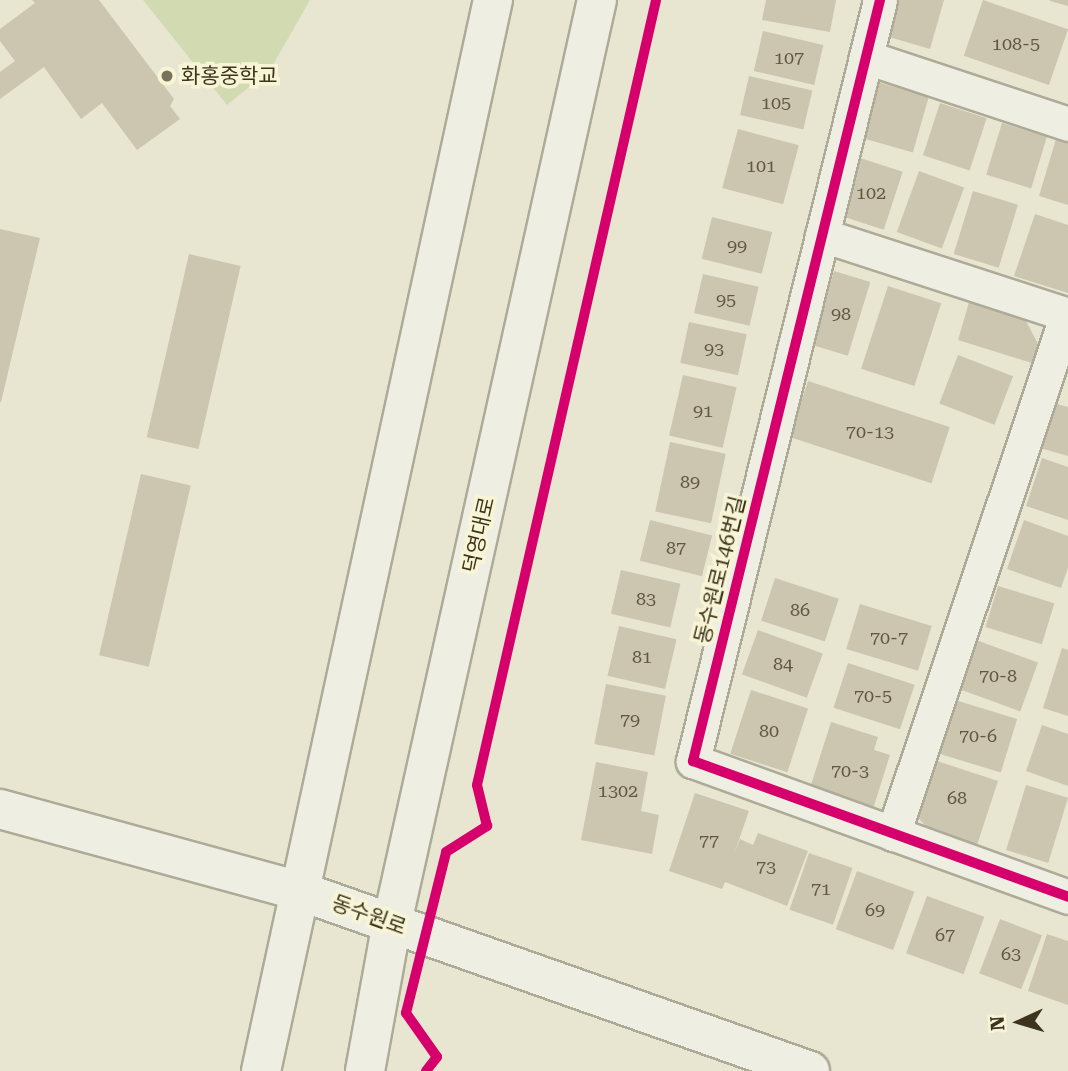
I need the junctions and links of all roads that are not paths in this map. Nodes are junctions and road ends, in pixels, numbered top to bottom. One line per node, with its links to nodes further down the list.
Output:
1 (493, 0): 10 (main road)
2 (597, 0): 12 (main road, 덕영대로)
3 (880, 0): 4 (street, 동수원로146번길)
4 (866, 57): 5 (street); 6 (street, 동수원로146번길)
5 (1068, 124)
6 (821, 236): 7 (street); 9 (street, 동수원로146번길)
7 (1068, 314): 9 (street)
8 (0, 809): 10 (main road, 동수원로)
9 (893, 834): 11 (street, 동수원로146번길)
10 (297, 890): 12 (main road, 동수원로); 13 (main road)
11 (1066, 890)
12 (392, 923): 14 (main road, 덕영대로); 15 (main road, 동수원로)
13 (261, 1071)
14 (365, 1071)
15 (810, 1071)

